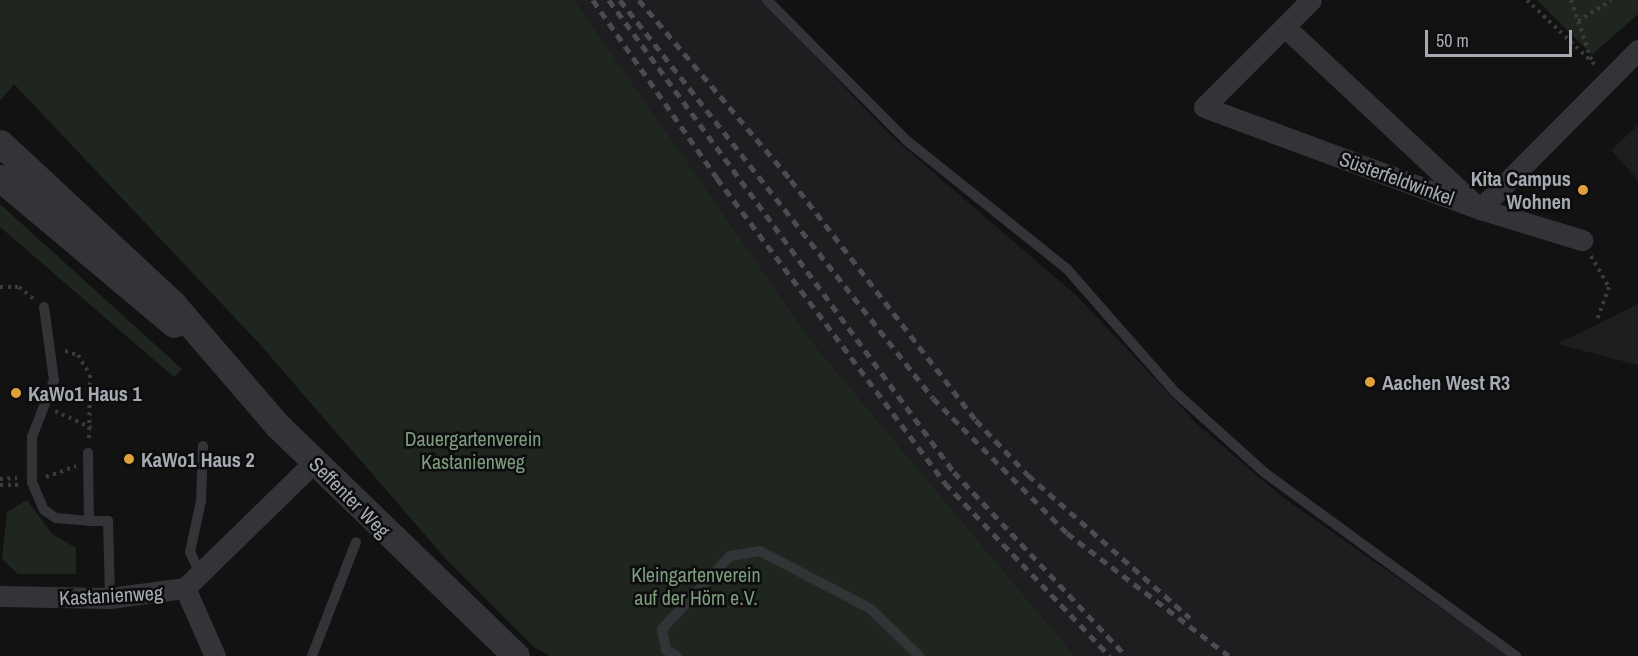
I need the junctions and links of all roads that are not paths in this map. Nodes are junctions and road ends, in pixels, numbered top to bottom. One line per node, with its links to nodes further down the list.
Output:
1 (767, 0): 24 (lane)
2 (1311, 0): 3 (street, Süsterfeldwinkel)
3 (1285, 27): 7 (street, Süsterfeldwinkel); 7 (street, Süsterfeldwinkel)
4 (1638, 50): 7 (street)
5 (0, 143): 10 (street, Seffenter Weg)
6 (0, 178): 10 (street, Seffenter Weg)
7 (1480, 209): 8 (street)
8 (1582, 240)
9 (44, 307): 14 (lane)
10 (191, 332): 13 (street, Seffenter Weg)
11 (203, 446): 16 (lane)
12 (88, 457): 14 (lane)
13 (314, 462): 16 (street); 21 (street, Seffenter Weg)
14 (89, 521): 18 (lane)
15 (356, 542): 20 (lane)
16 (194, 583): 18 (street, Kastanienweg); 19 (street)
17 (0, 596): 18 (street, Kastanienweg)
18 (110, 598)
19 (215, 656)
20 (312, 656)
21 (516, 656)
22 (677, 656): 23 (lane)
23 (919, 656)
24 (1516, 656)

